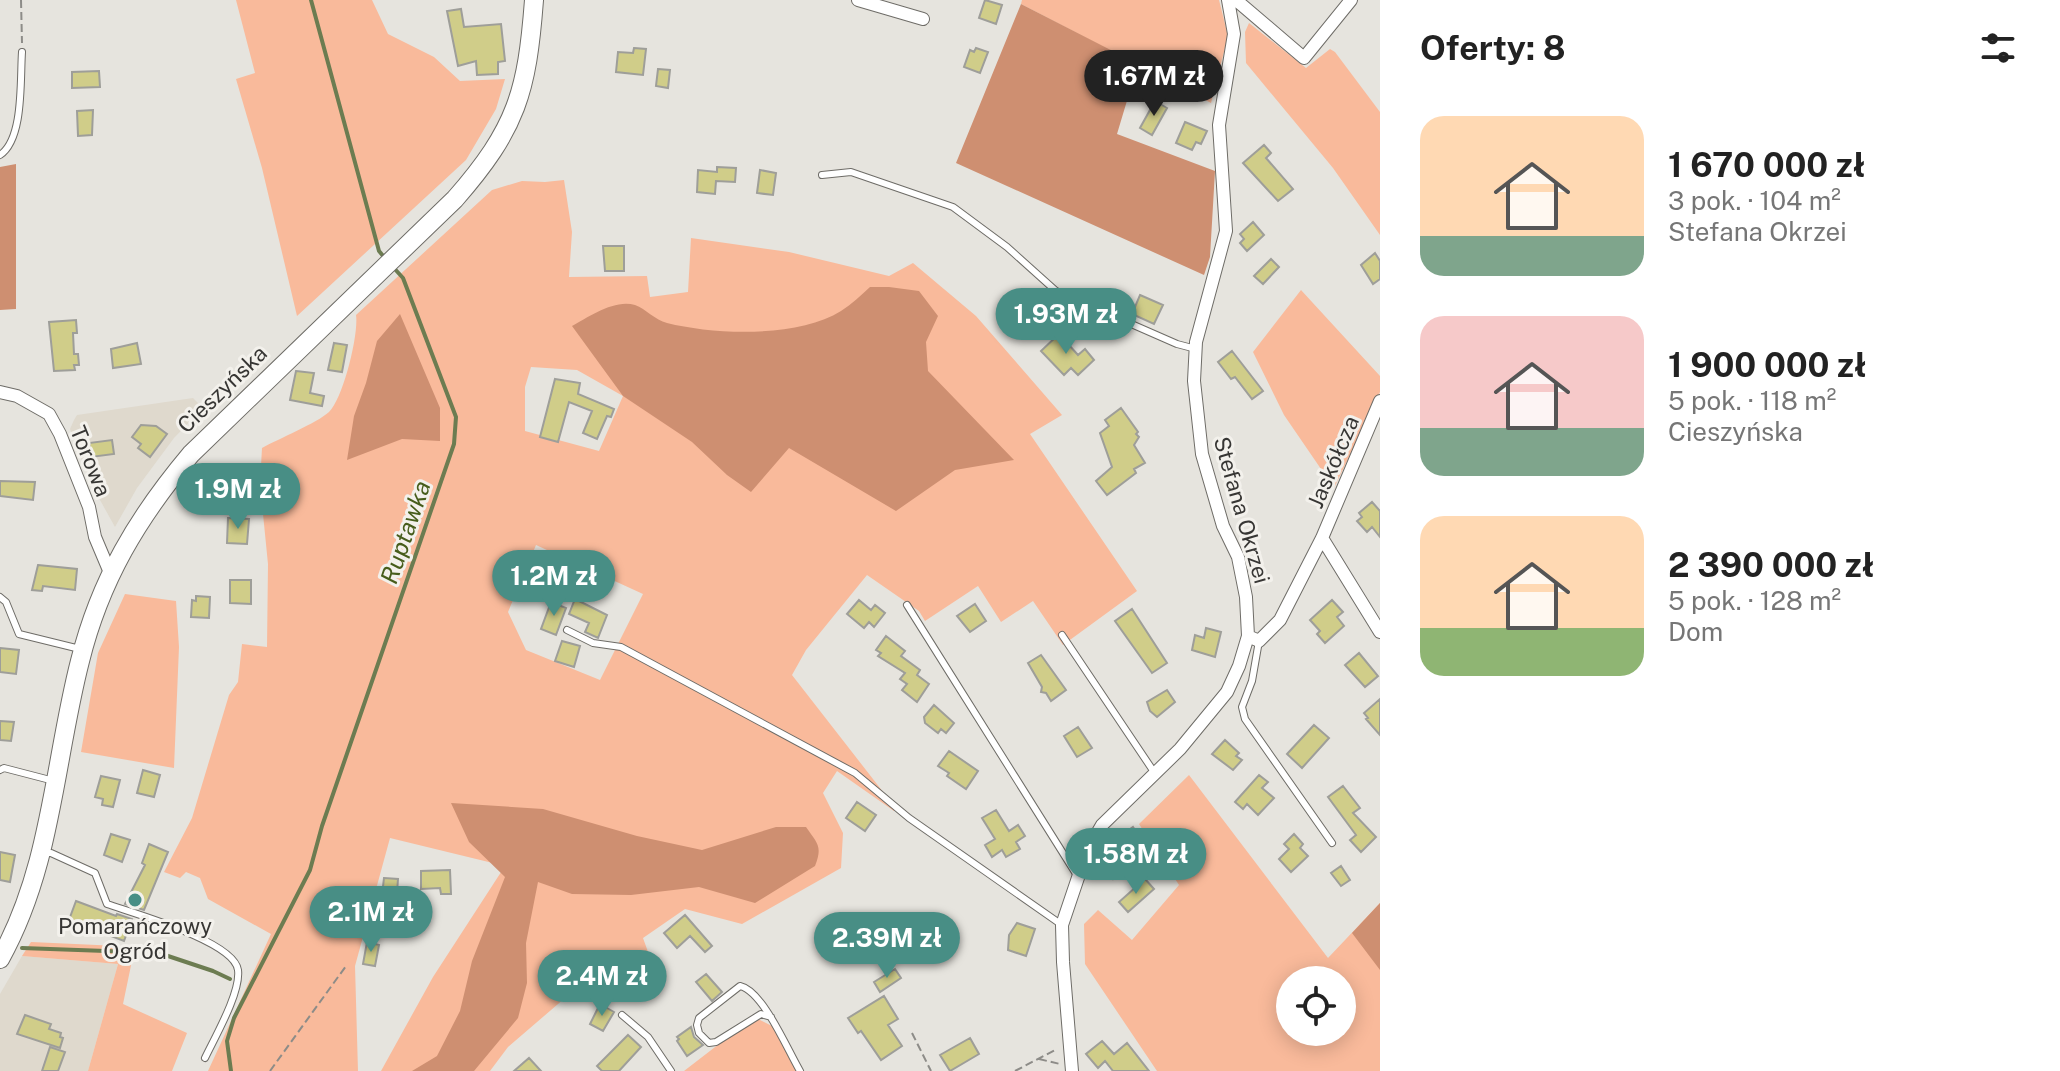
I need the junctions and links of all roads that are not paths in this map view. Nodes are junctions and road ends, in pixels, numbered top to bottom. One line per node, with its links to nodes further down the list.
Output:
1 (534, 0): 14 (main road, Cieszyńska)
2 (858, 0): 6 (street)
3 (1228, 0): 10 (street, Stefana Okrzei)
4 (1236, 0): 5 (street)
5 (1351, 0)
6 (923, 19)
7 (22, 52): 8 (lane)
8 (0, 155)
9 (822, 175): 10 (lane)
10 (1196, 349): 20 (street, Stefana Okrzei)
11 (0, 392): 14 (street, Torowa)
12 (1380, 401): 13 (street, Jaskółcza)
13 (1322, 538): 18 (street, Jaskółcza); 20 (street, Jaskółcza)
14 (111, 575): 21 (main road, Cieszyńska)
15 (0, 597): 21 (lane)
16 (907, 605): 27 (lane)
17 (567, 630): 28 (lane)
18 (1380, 632)
19 (1062, 635): 23 (lane)
20 (1254, 638): 23 (street, Stefana Okrzei); 25 (lane)
21 (83, 650): 24 (main road, Cieszyńska)
22 (1, 769): 24 (lane)
23 (1154, 772): 27 (street, Stefana Okrzei)
24 (58, 782): 26 (main road, Cieszyńska)
25 (1332, 843)
26 (43, 853): 29 (main road, Cieszyńska); 32 (lane)
27 (1078, 877): 28 (street, Stefana Okrzei)
28 (1062, 925): 33 (street, Stefana Okrzei)
29 (0, 959)
30 (622, 1015): 34 (lane)
31 (771, 1017): 31 (lane); 35 (lane)
32 (205, 1058)
33 (1068, 1070)
34 (671, 1071)
35 (800, 1071)

